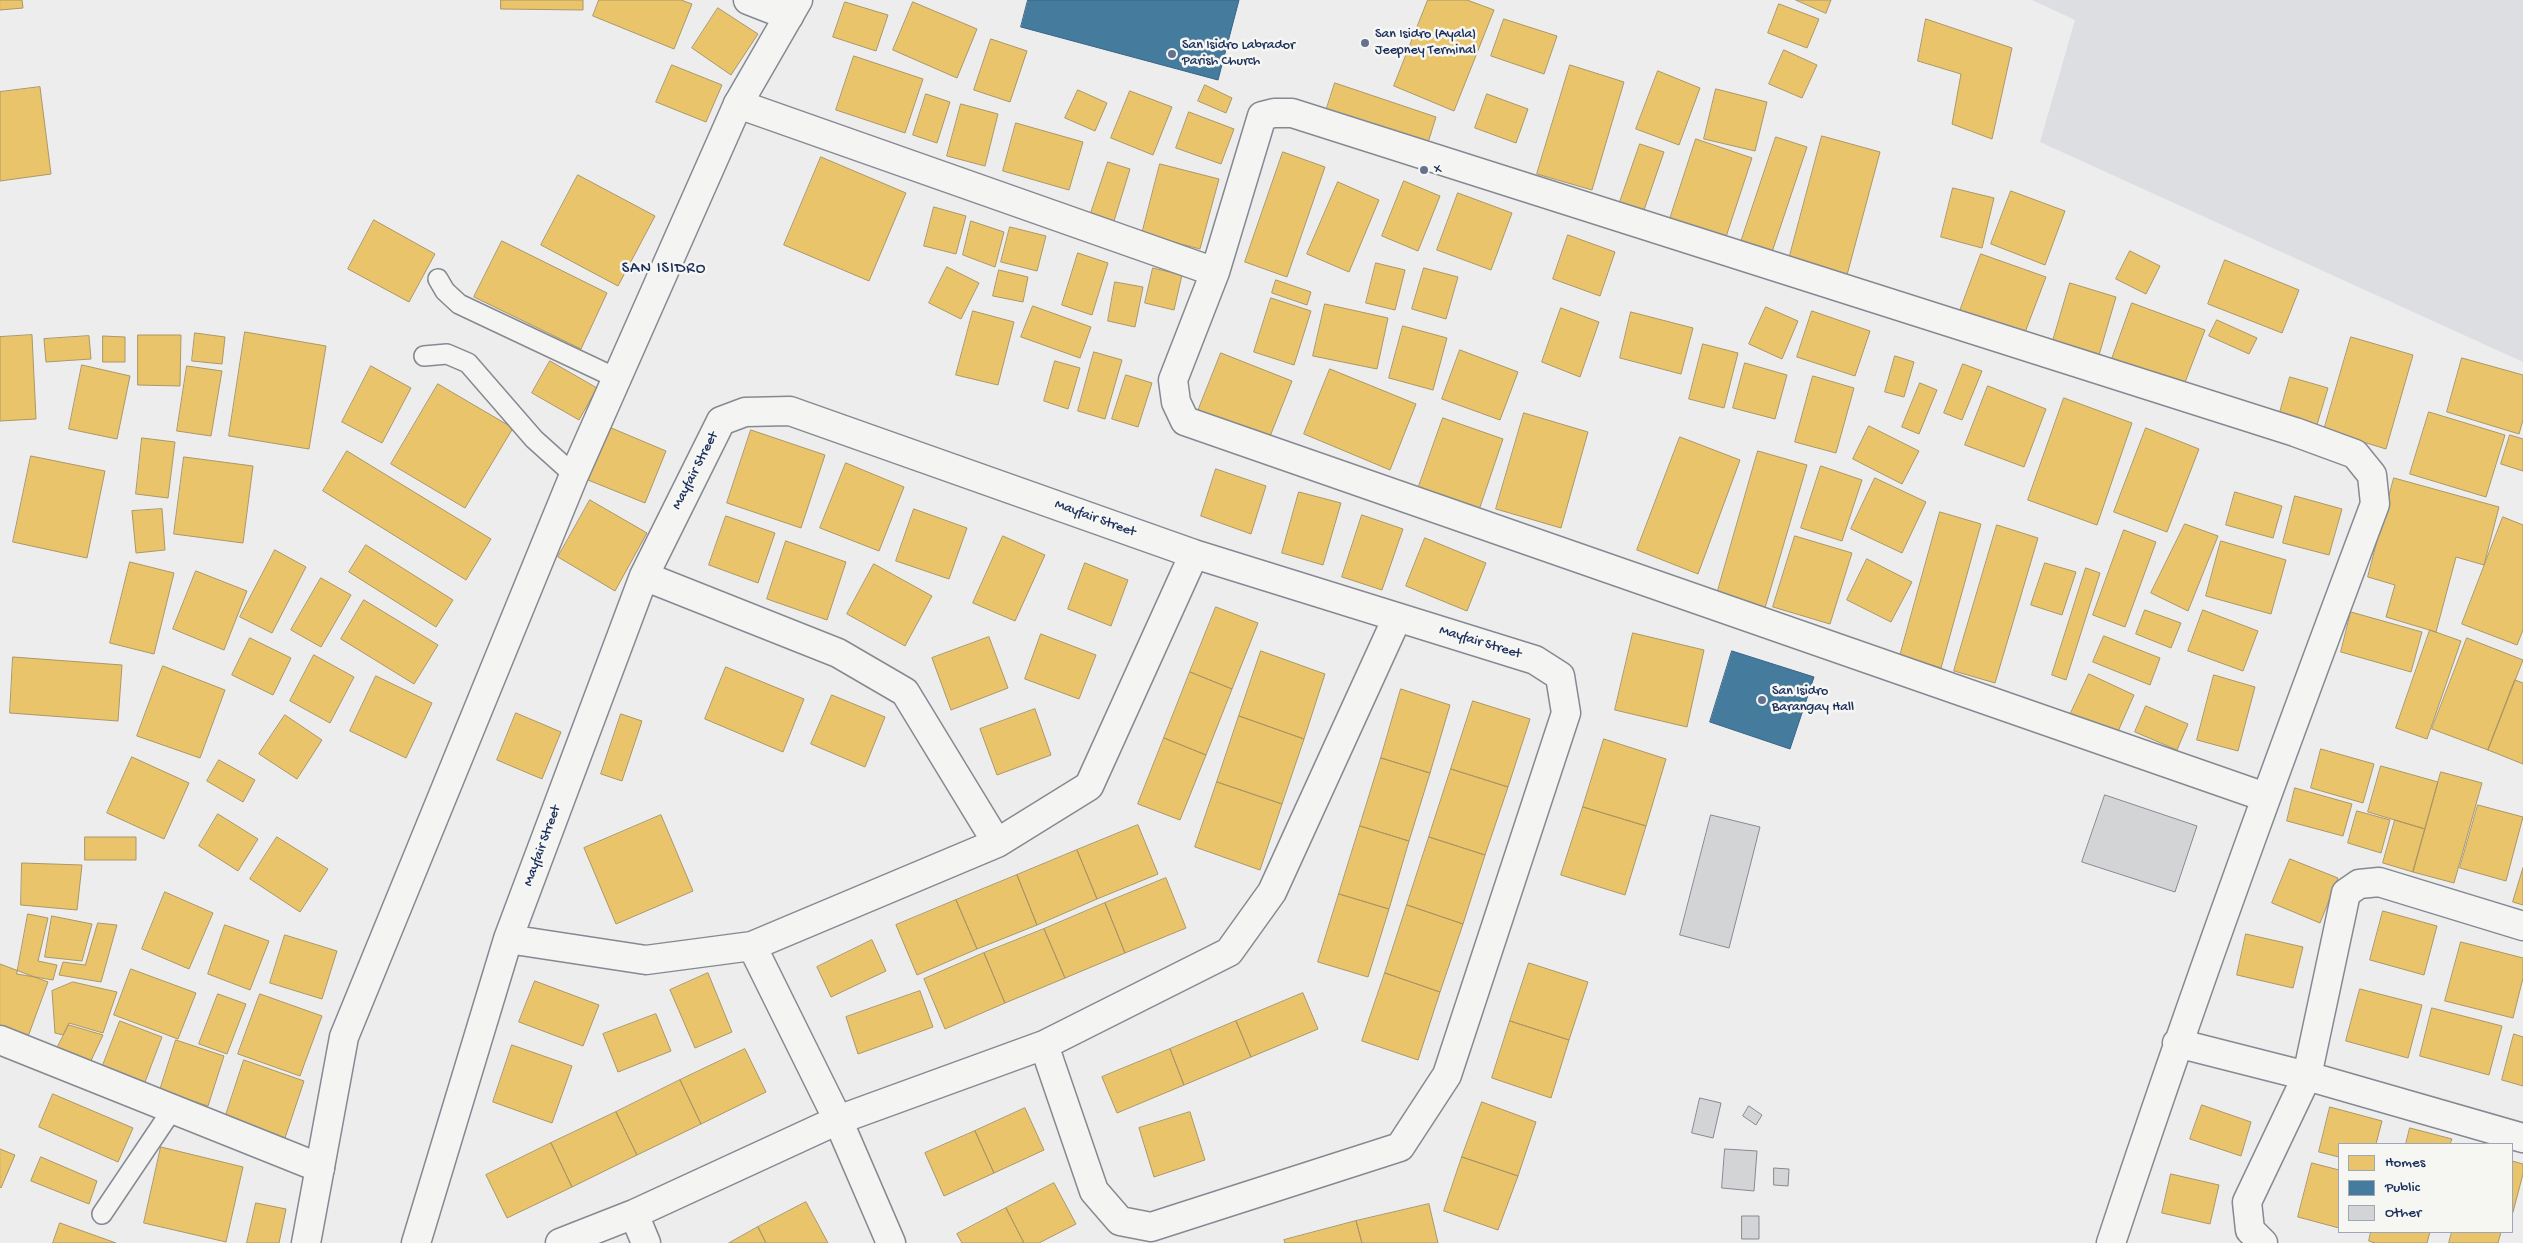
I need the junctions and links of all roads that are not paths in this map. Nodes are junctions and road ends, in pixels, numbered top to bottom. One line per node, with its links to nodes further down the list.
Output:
1 (748, 0): 2 (street)
2 (794, 8): 3 (street)
3 (738, 104): 4 (street); 7 (street)
4 (1216, 272): 12 (street); 12 (street)
5 (438, 279): 7 (lane)
6 (424, 356): 8 (lane)
7 (618, 379): 8 (street)
8 (574, 475): 24 (street)
9 (1194, 554): 10 (street, Mayfair Street); 11 (street, Mayfair Street); 13 (street)
10 (644, 576): 13 (street); 15 (street, Mayfair Street)
11 (1397, 618): 19 (street); 19 (street, Mayfair Street)
12 (2265, 797): 18 (street)
13 (997, 843): 16 (street)
14 (2523, 926): 20 (street)
15 (508, 939): 16 (street); 28 (street, Mayfair Street)
16 (752, 946): 22 (street)
17 (0, 1040): 21 (street)
18 (2177, 1043): 20 (street); 32 (street)
19 (1044, 1045): 22 (street)
20 (2307, 1076): 23 (street); 33 (street)
21 (172, 1110): 24 (street); 25 (lane)
22 (838, 1120): 26 (street); 31 (street)
23 (2523, 1138)
24 (320, 1168): 27 (street)
25 (102, 1214)
26 (634, 1214): 29 (street); 30 (street)
27 (308, 1243)
28 (416, 1243)
29 (560, 1243)
30 (646, 1243)
31 (891, 1243)
32 (2111, 1243)
33 (2263, 1243)

